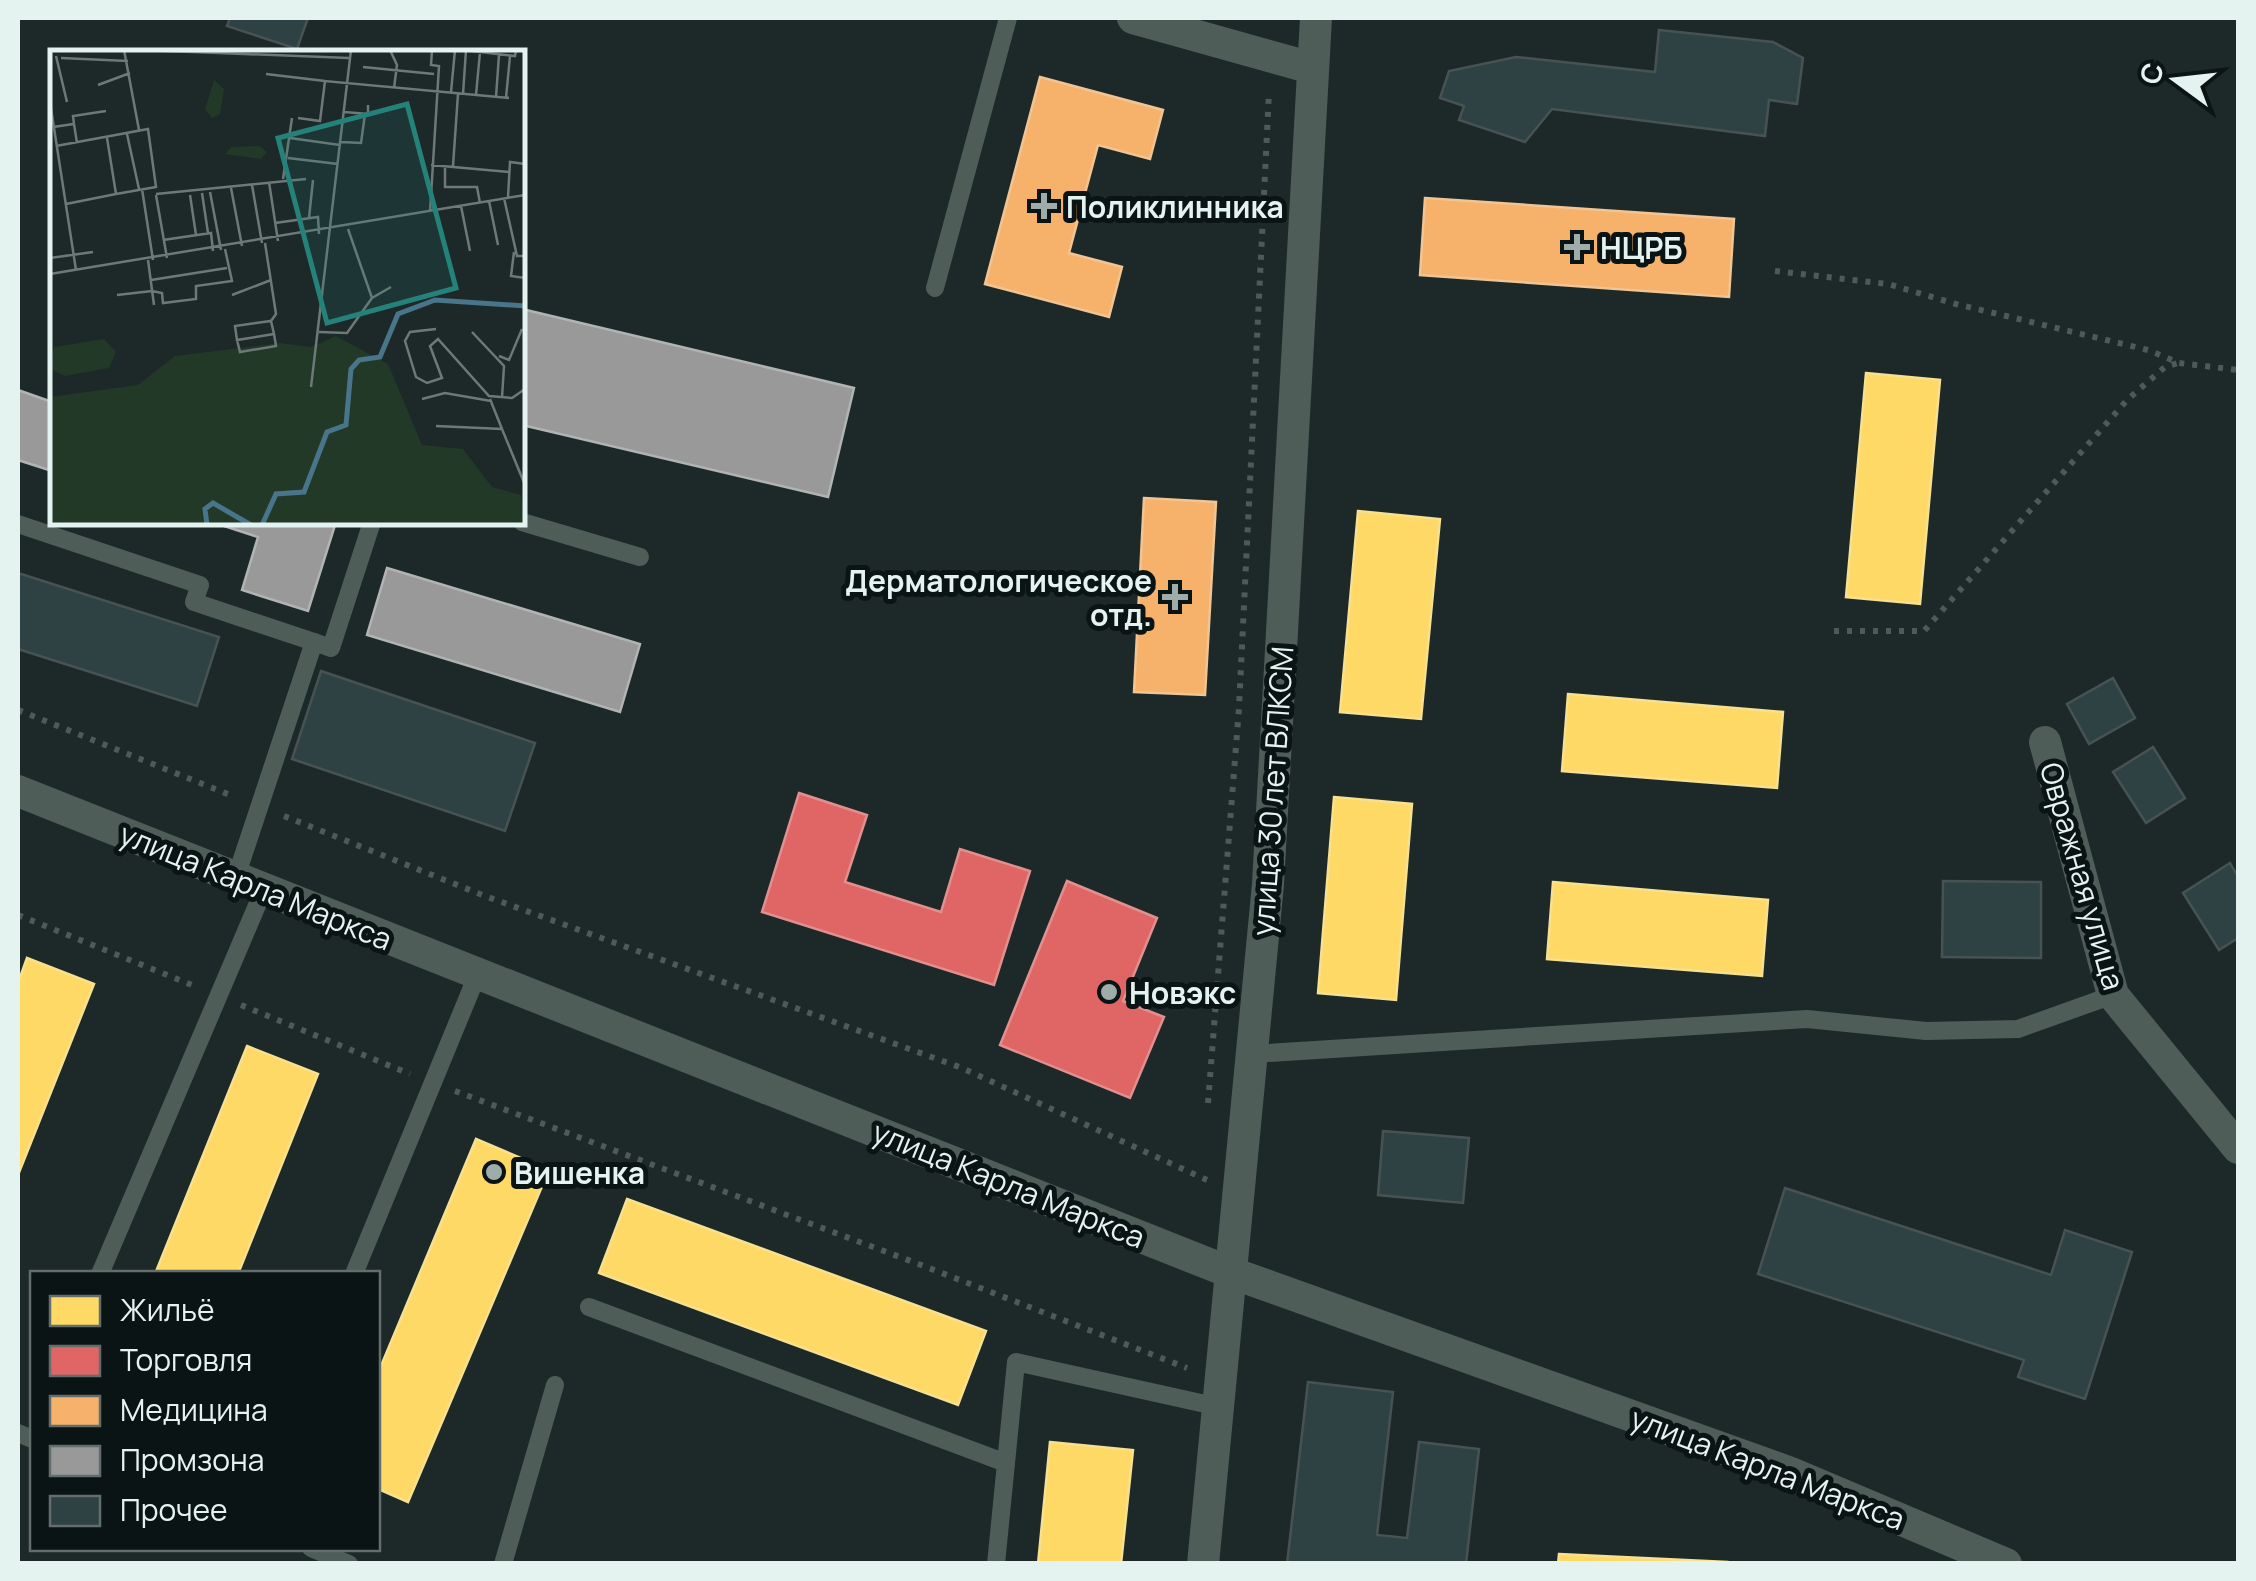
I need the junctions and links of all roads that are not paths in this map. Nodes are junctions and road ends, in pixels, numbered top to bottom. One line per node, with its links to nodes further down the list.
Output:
1 (1008, 18): 5 (lane)
2 (1133, 18): 4 (street)
3 (1316, 18): 4 (street, улица 30 лет ВЛКСМ)
4 (1312, 68): 16 (street, улица 30 лет ВЛКСМ)
5 (936, 288)
6 (525, 523): 9 (lane)
7 (18, 524): 10 (lane)
8 (371, 525): 10 (lane)
9 (640, 557)
10 (314, 642): 13 (lane)
11 (2045, 742): 15 (street, Овражная улица)
12 (18, 791): 13 (street, улица Карла Маркса)
13 (250, 883): 14 (street, улица Карла Маркса); 18 (lane)
14 (478, 974): 19 (lane); 20 (street, улица Карла Маркса)
15 (2113, 995): 16 (lane); 17 (street, Овражная улица)
16 (1252, 1054): 20 (street, улица 30 лет ВЛКСМ)
17 (2238, 1148)
18 (101, 1271)
19 (355, 1271)
20 (1232, 1273): 23 (street, улица 30 лет ВЛКСМ); 30 (street, улица Карла Маркса)
21 (588, 1307): 24 (lane)
22 (556, 1385): 27 (lane)
23 (1219, 1407): 24 (lane); 29 (street, улица 30 лет ВЛКСМ)
24 (1006, 1464): 28 (lane)
25 (318, 1551): 26 (lane)
26 (349, 1564)
27 (503, 1564)
28 (996, 1564)
29 (1202, 1564)
30 (2006, 1564)

